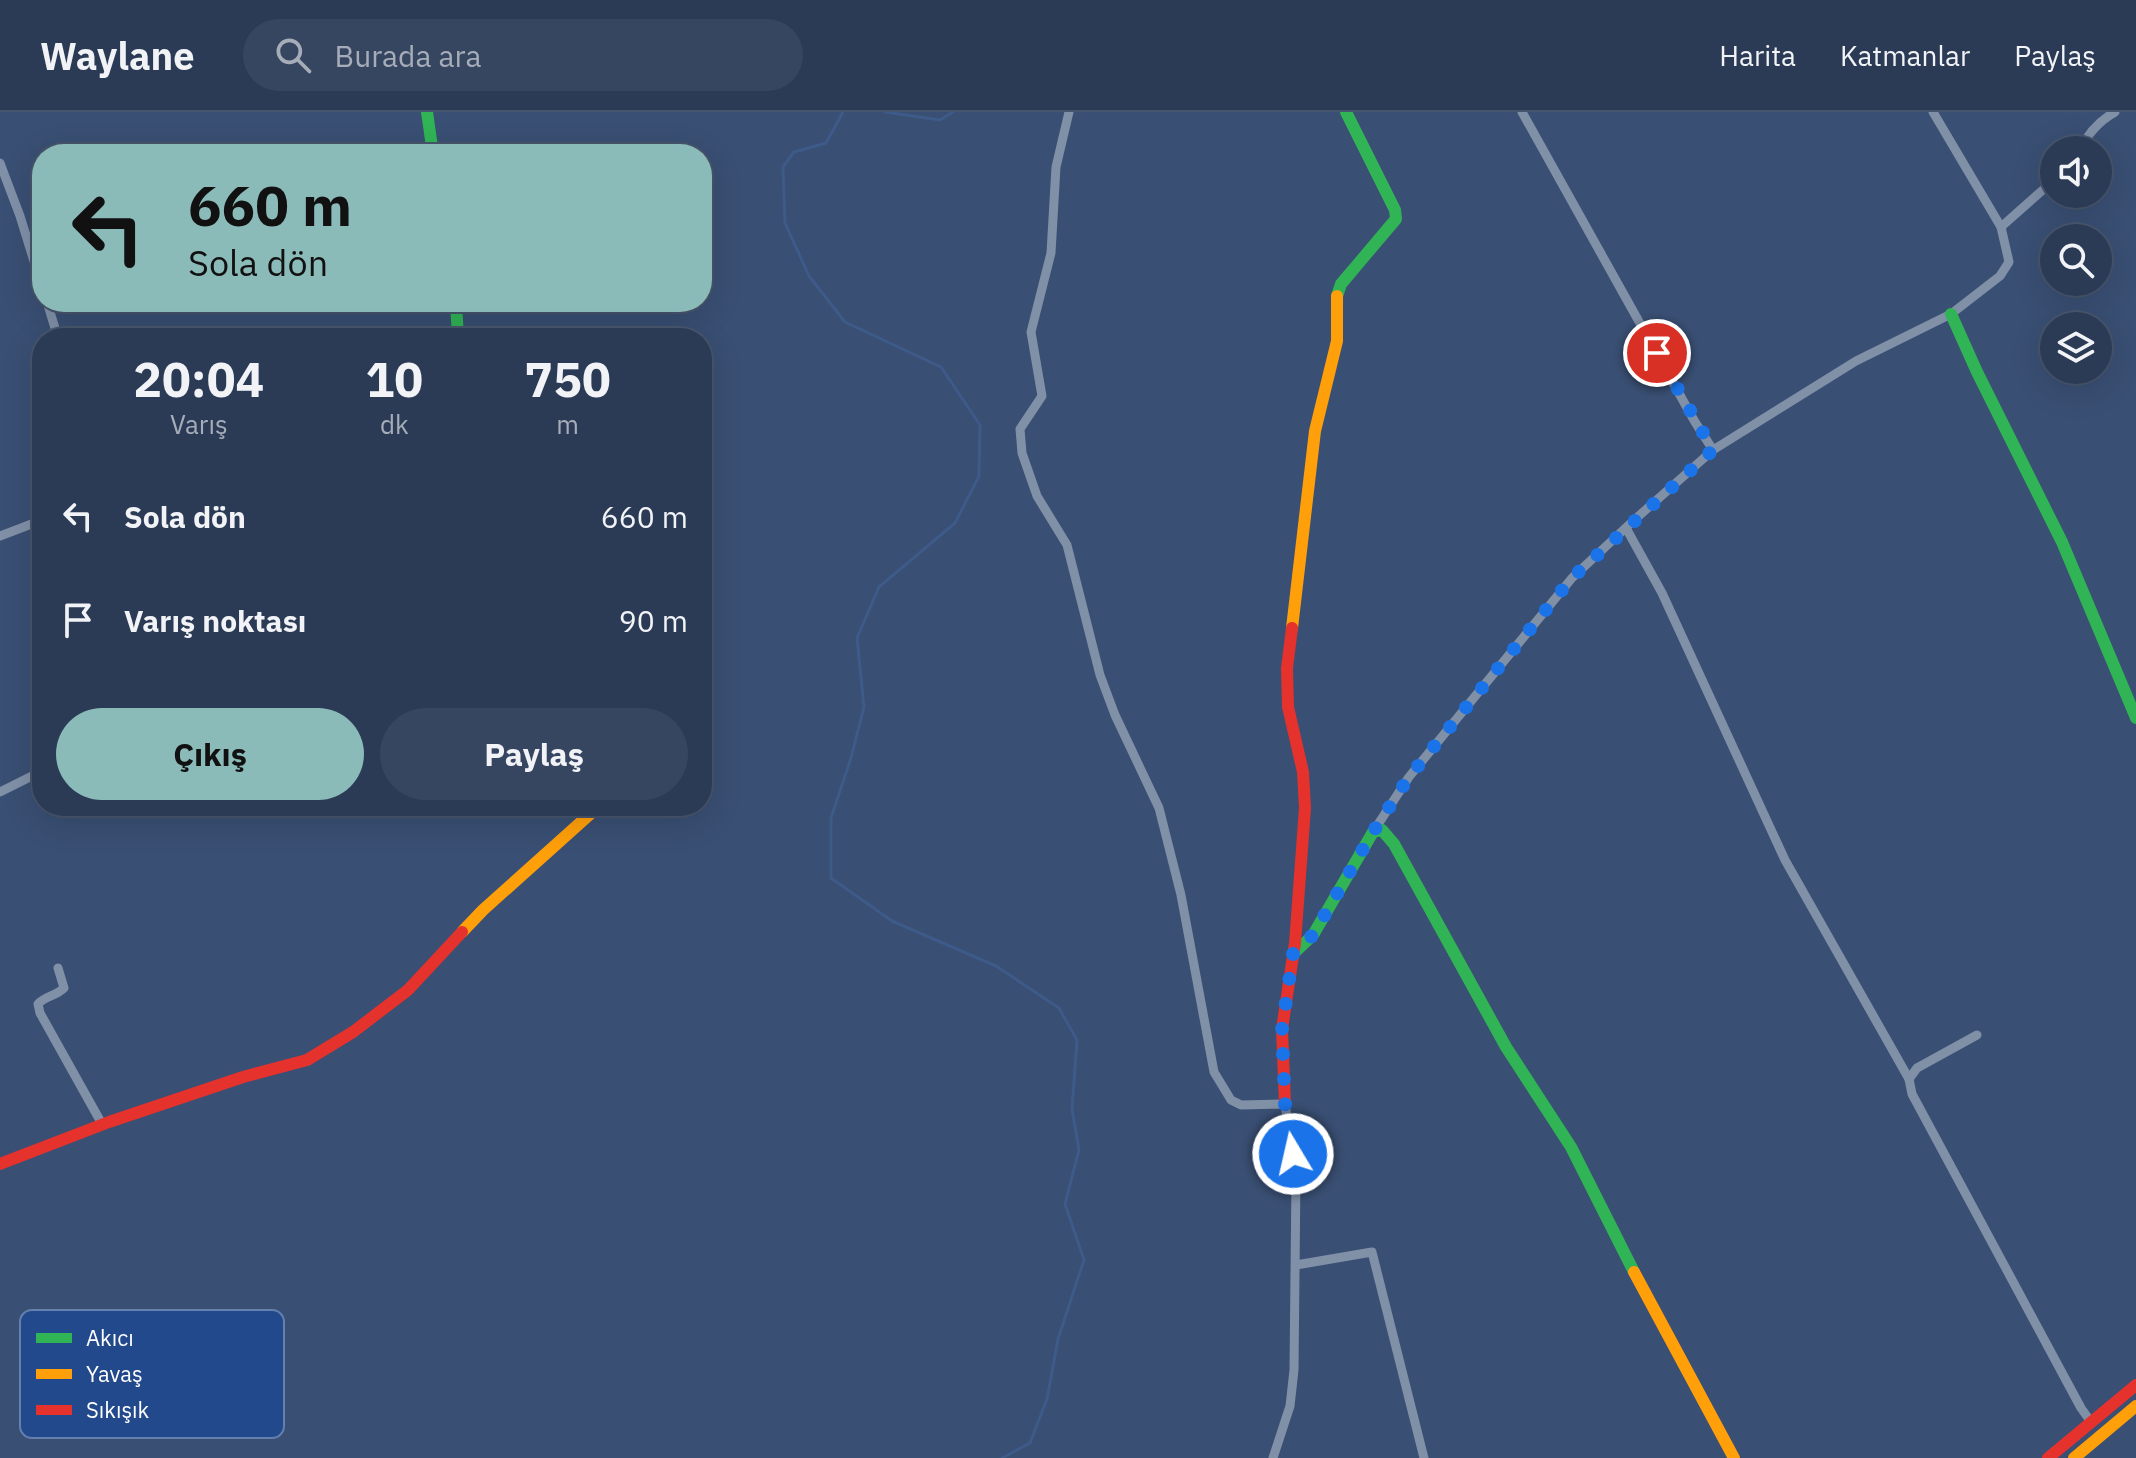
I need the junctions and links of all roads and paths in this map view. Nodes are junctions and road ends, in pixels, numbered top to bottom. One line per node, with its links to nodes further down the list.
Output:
1 (427, 112): 8 (street)
2 (1069, 112): 27 (street)
3 (1346, 112): 23 (street)
4 (1522, 112): 14 (street)
5 (1933, 112): 11 (street)
6 (2115, 112): 7 (street)
7 (2086, 136)
8 (432, 144)
9 (0, 163): 12 (street)
10 (2040, 192): 11 (street)
11 (2001, 227): 13 (street)
12 (32, 255)
13 (1951, 314): 14 (street); 18 (street)
14 (1713, 450): 16 (street)
15 (32, 524): 17 (street)
16 (1626, 528): 22 (street); 26 (street)
17 (0, 536)
18 (2136, 718)
19 (32, 776): 20 (street)
20 (0, 792)
21 (588, 816): 28 (street)
22 (1373, 832): 23 (street); 36 (street)
23 (1293, 954): 27 (street)
24 (58, 968): 28 (street)
25 (1977, 1035): 26 (street)
26 (1909, 1079): 33 (street)
27 (1285, 1104): 30 (street)
28 (102, 1124): 29 (street)
29 (0, 1164)
30 (1296, 1265): 34 (street); 35 (street)
31 (2136, 1385): 33 (street)
32 (2136, 1406): 38 (street)
33 (2091, 1422): 37 (street)
34 (1273, 1458)
35 (1424, 1458)
36 (1734, 1458)
37 (2048, 1458)
38 (2074, 1458)

